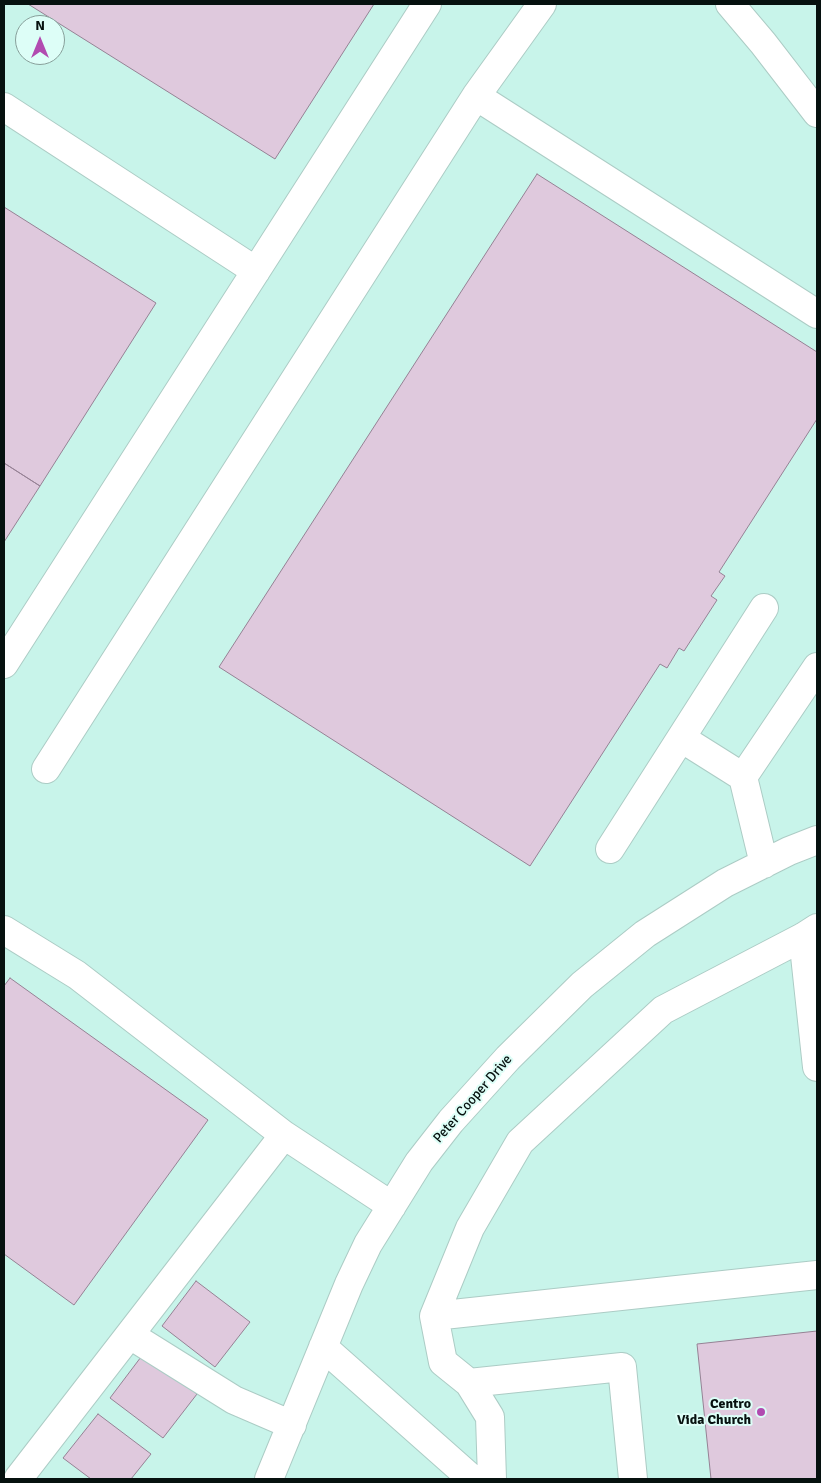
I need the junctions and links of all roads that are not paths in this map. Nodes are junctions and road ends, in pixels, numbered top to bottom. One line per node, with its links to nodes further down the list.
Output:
1 (427, 4): 7 (street)
2 (542, 4): 4 (street)
3 (730, 4): 6 (street)
4 (476, 96): 8 (street); 13 (street)
5 (4, 107): 7 (street)
6 (817, 113)
7 (256, 271): 10 (street)
8 (817, 314)
9 (764, 608): 12 (street)
10 (4, 664)
11 (817, 667): 14 (street)
12 (681, 738): 14 (street); 16 (street)
13 (46, 769)
14 (743, 777): 17 (street)
15 (817, 840): 17 (street, Peter Cooper Drive)
16 (610, 849)
17 (764, 864): 22 (street, Peter Cooper Drive)
18 (4, 930): 21 (street)
19 (810, 932): 20 (street); 24 (street)
20 (817, 1067)
21 (284, 1135): 22 (street); 25 (street)
22 (392, 1206): 26 (street, Peter Cooper Drive)
23 (817, 1275): 24 (street)
24 (434, 1316): 27 (street)
25 (130, 1336): 28 (street); 29 (street)
26 (323, 1346): 28 (street, Peter Cooper Drive); 31 (street)
27 (469, 1383): 32 (street); 33 (street)
28 (292, 1425): 30 (street, Peter Cooper Drive)
29 (18, 1479)
30 (269, 1479)
31 (472, 1479)
32 (492, 1479)
33 (633, 1479)

